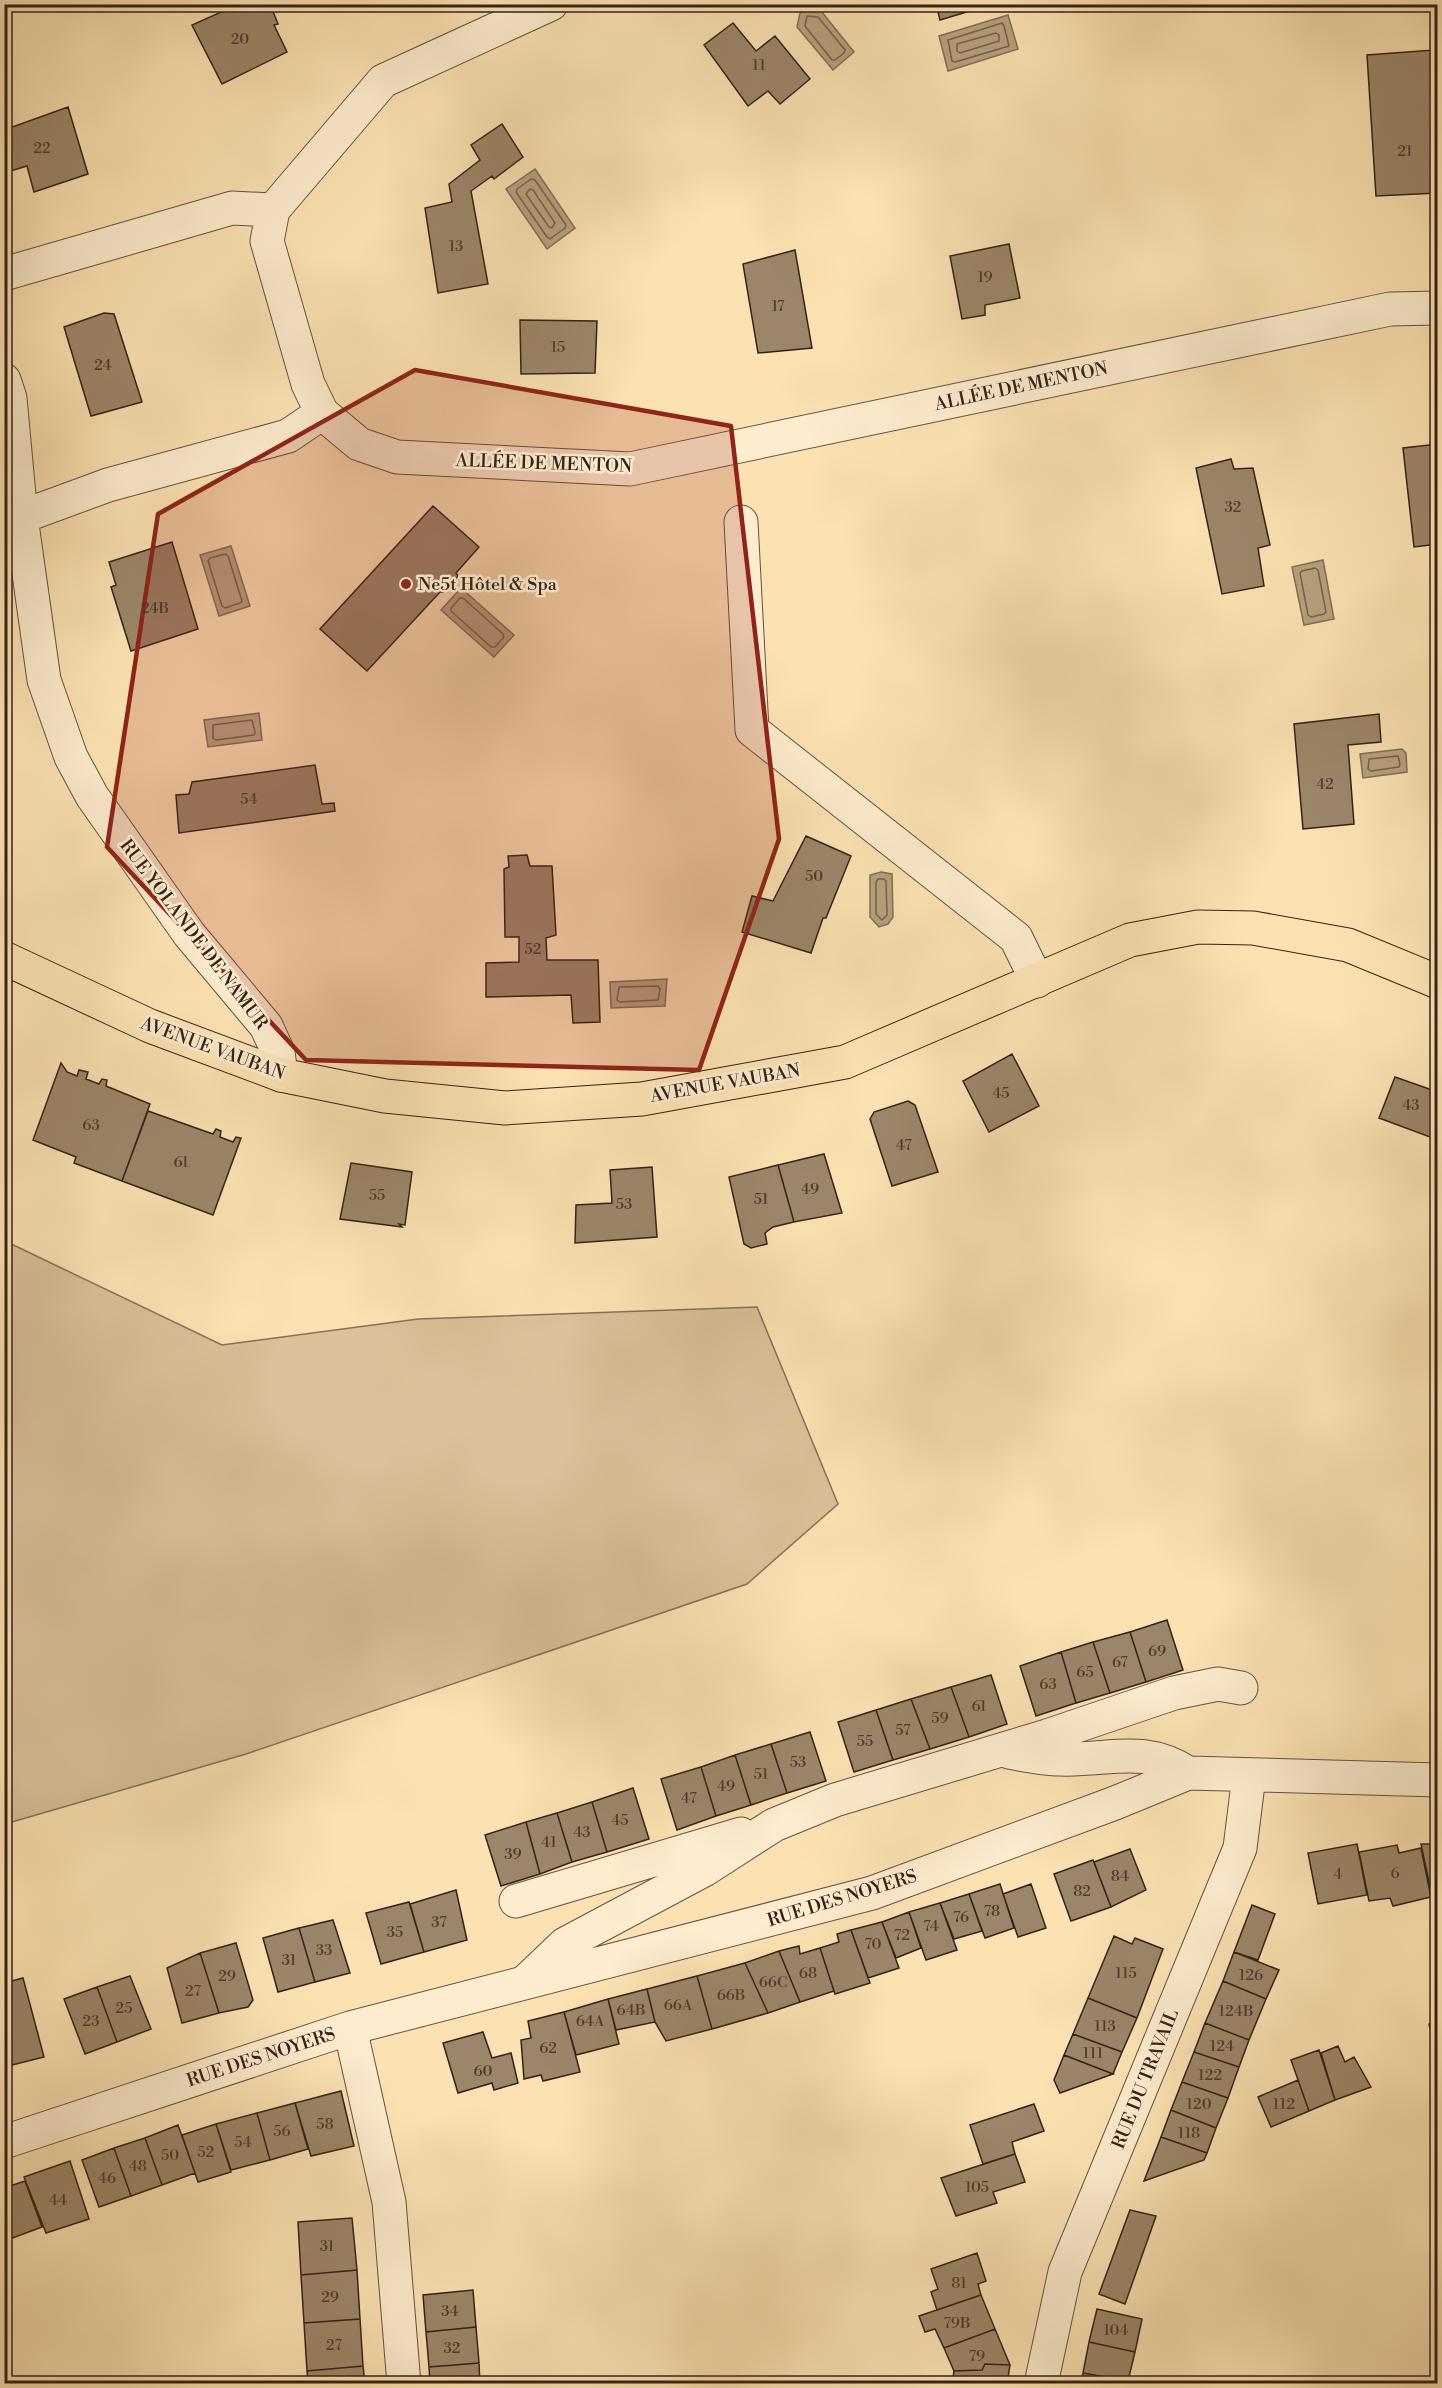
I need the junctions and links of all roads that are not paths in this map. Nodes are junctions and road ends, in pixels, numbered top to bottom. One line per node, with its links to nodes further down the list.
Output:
1 (551, 4): 2 (street, ALLÉE DE MENTON)
2 (273, 210): 3 (street); 6 (street, ALLÉE DE MENTON)
3 (4, 274)
4 (1437, 308): 6 (street, ALLÉE DE MENTON)
5 (4, 380): 7 (street, RUE YOLANDE DE NAMUR)
6 (322, 413): 7 (street)
7 (21, 517): 12 (street, RUE YOLANDE DE NAMUR)
8 (741, 522): 10 (street)
9 (4, 958): 12 (main road, AVENUE VAUBAN)
10 (1037, 981): 11 (main road, AVENUE VAUBAN); 12 (main road, AVENUE VAUBAN)
11 (1437, 982)
12 (281, 1075)
13 (1241, 1688): 14 (street, RUE DES NOYERS)
14 (998, 1750): 15 (street, RUE DES NOYERS); 18 (street, RUE DES NOYERS)
15 (1188, 1773): 16 (street, RUE DES NOYERS); 20 (street, RUE DES NOYERS)
16 (1249, 1776): 17 (street, RUE DES NOYERS); 24 (street, RUE DU TRAVAIL)
17 (1437, 1780)
18 (774, 1825): 19 (street, RUE DES NOYERS); 20 (street, RUE DES NOYERS)
19 (516, 1901)
20 (521, 1985): 21 (street, RUE DES NOYERS)
21 (350, 2028): 22 (street, RUE DES NOYERS); 23 (street)
22 (4, 2142)
23 (404, 2384)
24 (1041, 2384)

